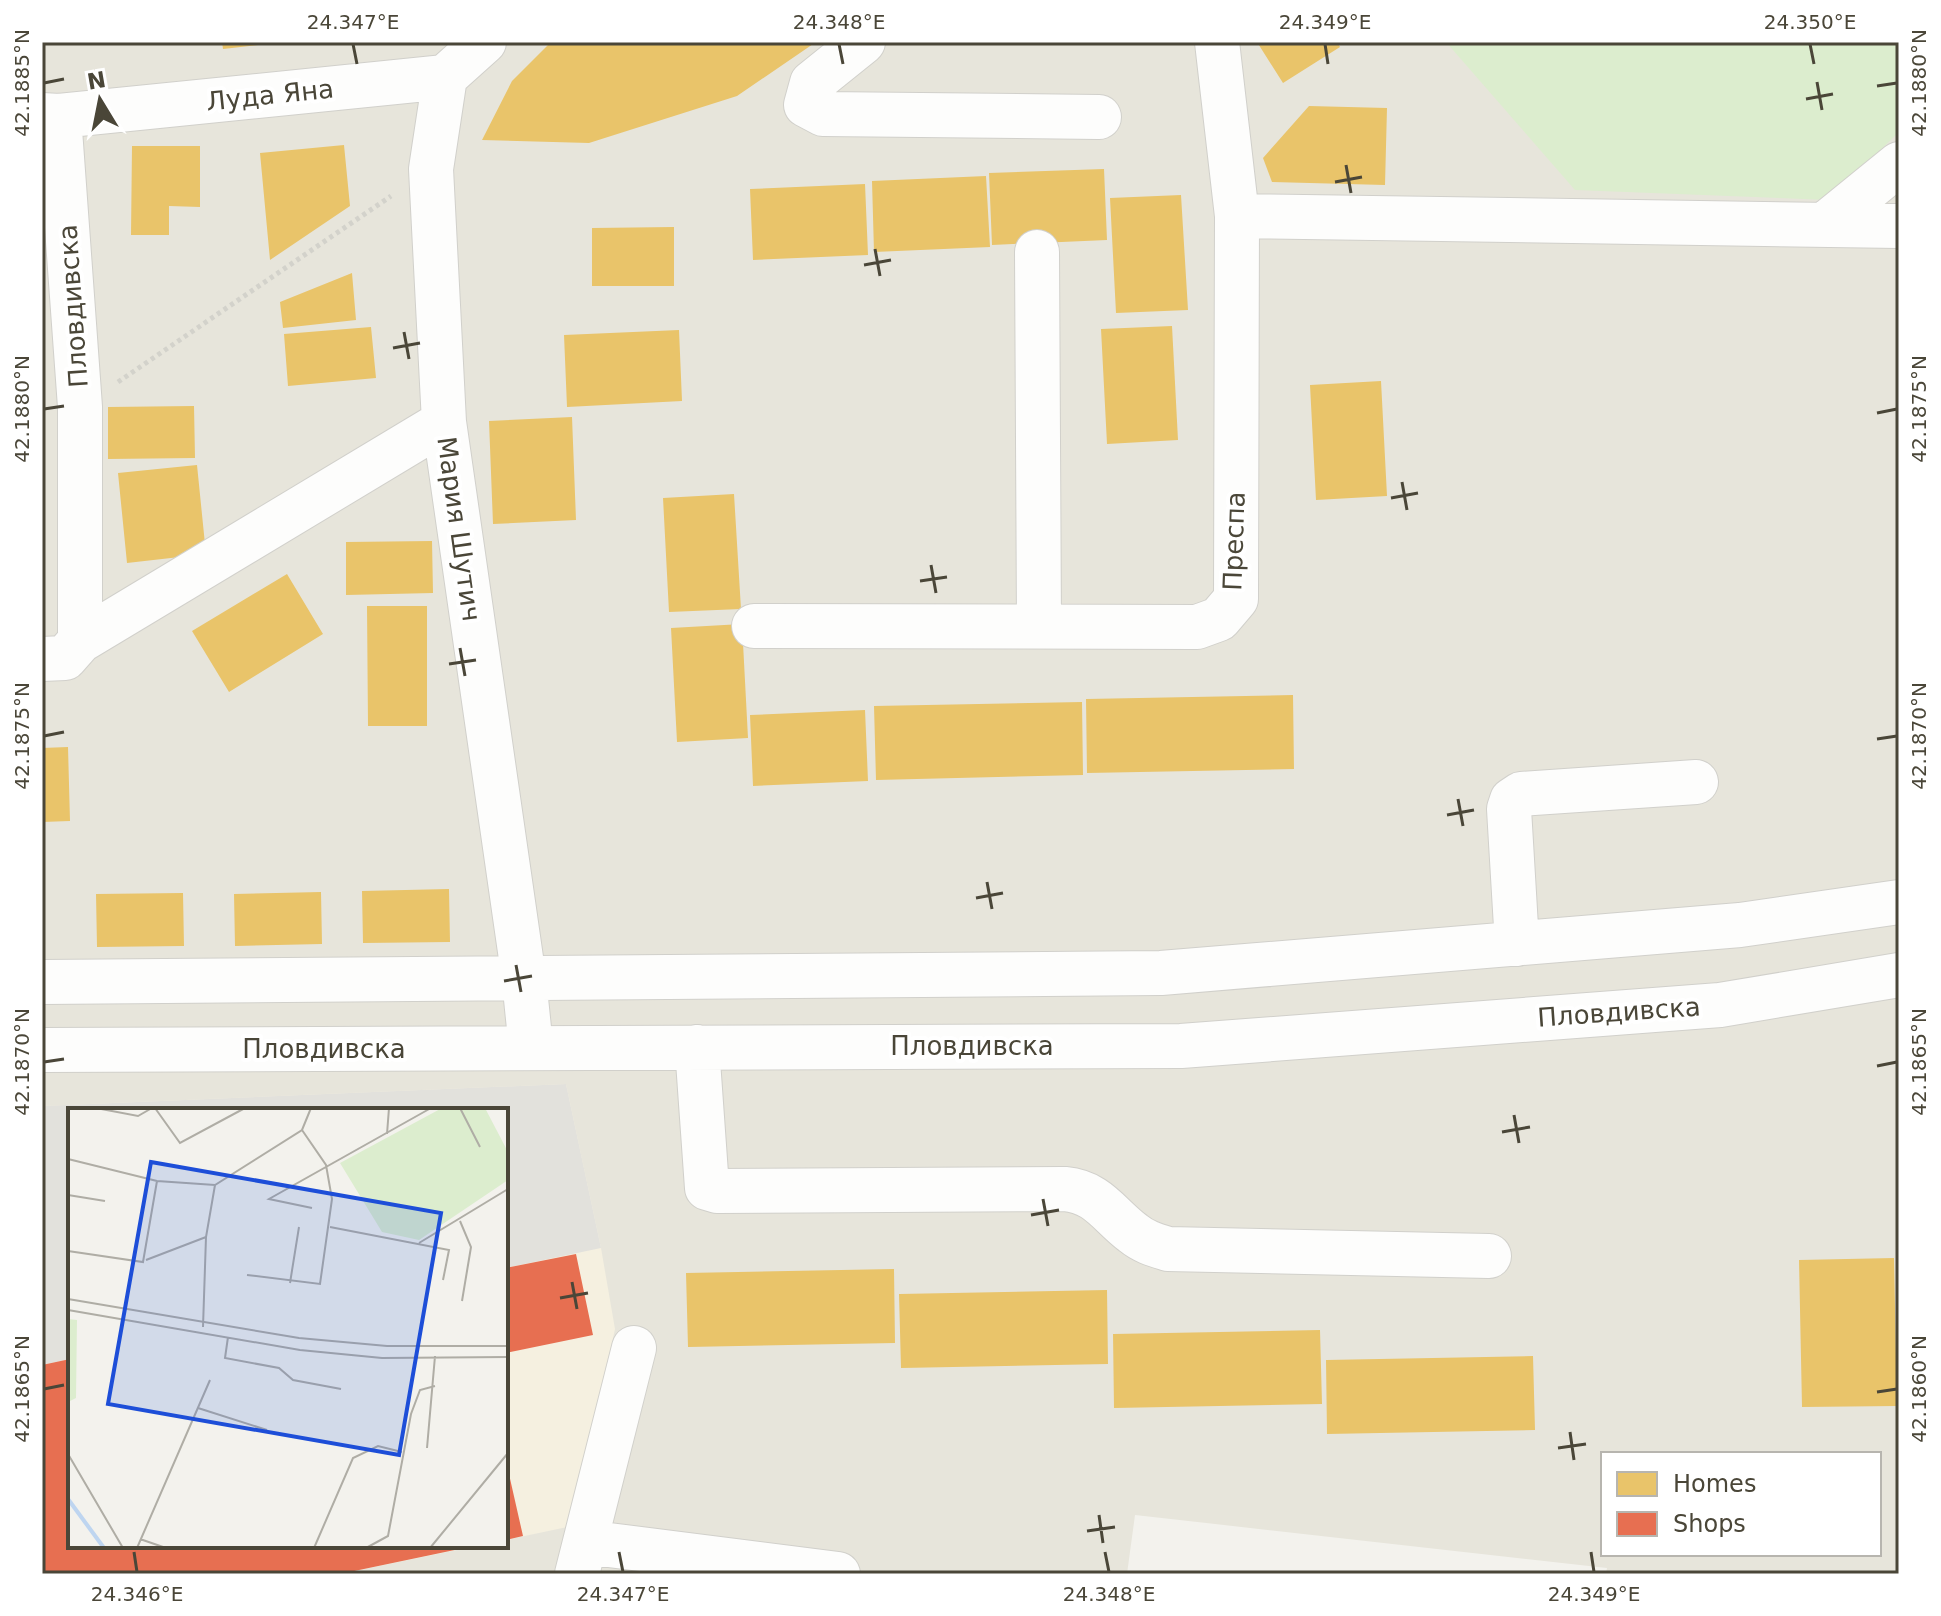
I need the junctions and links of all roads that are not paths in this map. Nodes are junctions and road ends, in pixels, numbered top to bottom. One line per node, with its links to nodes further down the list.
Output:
1 (484, 42): 4 (street)
2 (863, 42): 6 (street)
3 (1217, 42): 8 (street, Преспа)
4 (445, 77): 5 (street, Луда Яна); 12 (street, Мария Шутич)
5 (50, 116): 15 (street, Пловдивска)
6 (1099, 117)
7 (1899, 164): 9 (street)
8 (1237, 216): 9 (street); 14 (street, Преспа)
9 (1824, 225): 10 (street)
10 (1899, 226)
11 (1037, 252): 14 (street)
12 (444, 422): 15 (street); 20 (street, Мария Шутич)
13 (754, 626): 14 (street, Преспа)
14 (1039, 626)
15 (61, 650)
16 (1696, 782): 18 (street)
17 (1899, 902): 18 (street)
18 (1517, 944): 20 (street)
19 (1899, 975): 22 (street, Пловдивска)
20 (524, 979): 21 (street); 23 (street, Мария Шутич)
21 (42, 982)
22 (697, 1047): 23 (street, Пловдивска); 25 (street)
23 (531, 1048): 24 (street, Пловдивска)
24 (42, 1050)
25 (1489, 1256)
26 (634, 1348): 27 (street)
27 (581, 1558): 28 (street)
28 (838, 1574)

